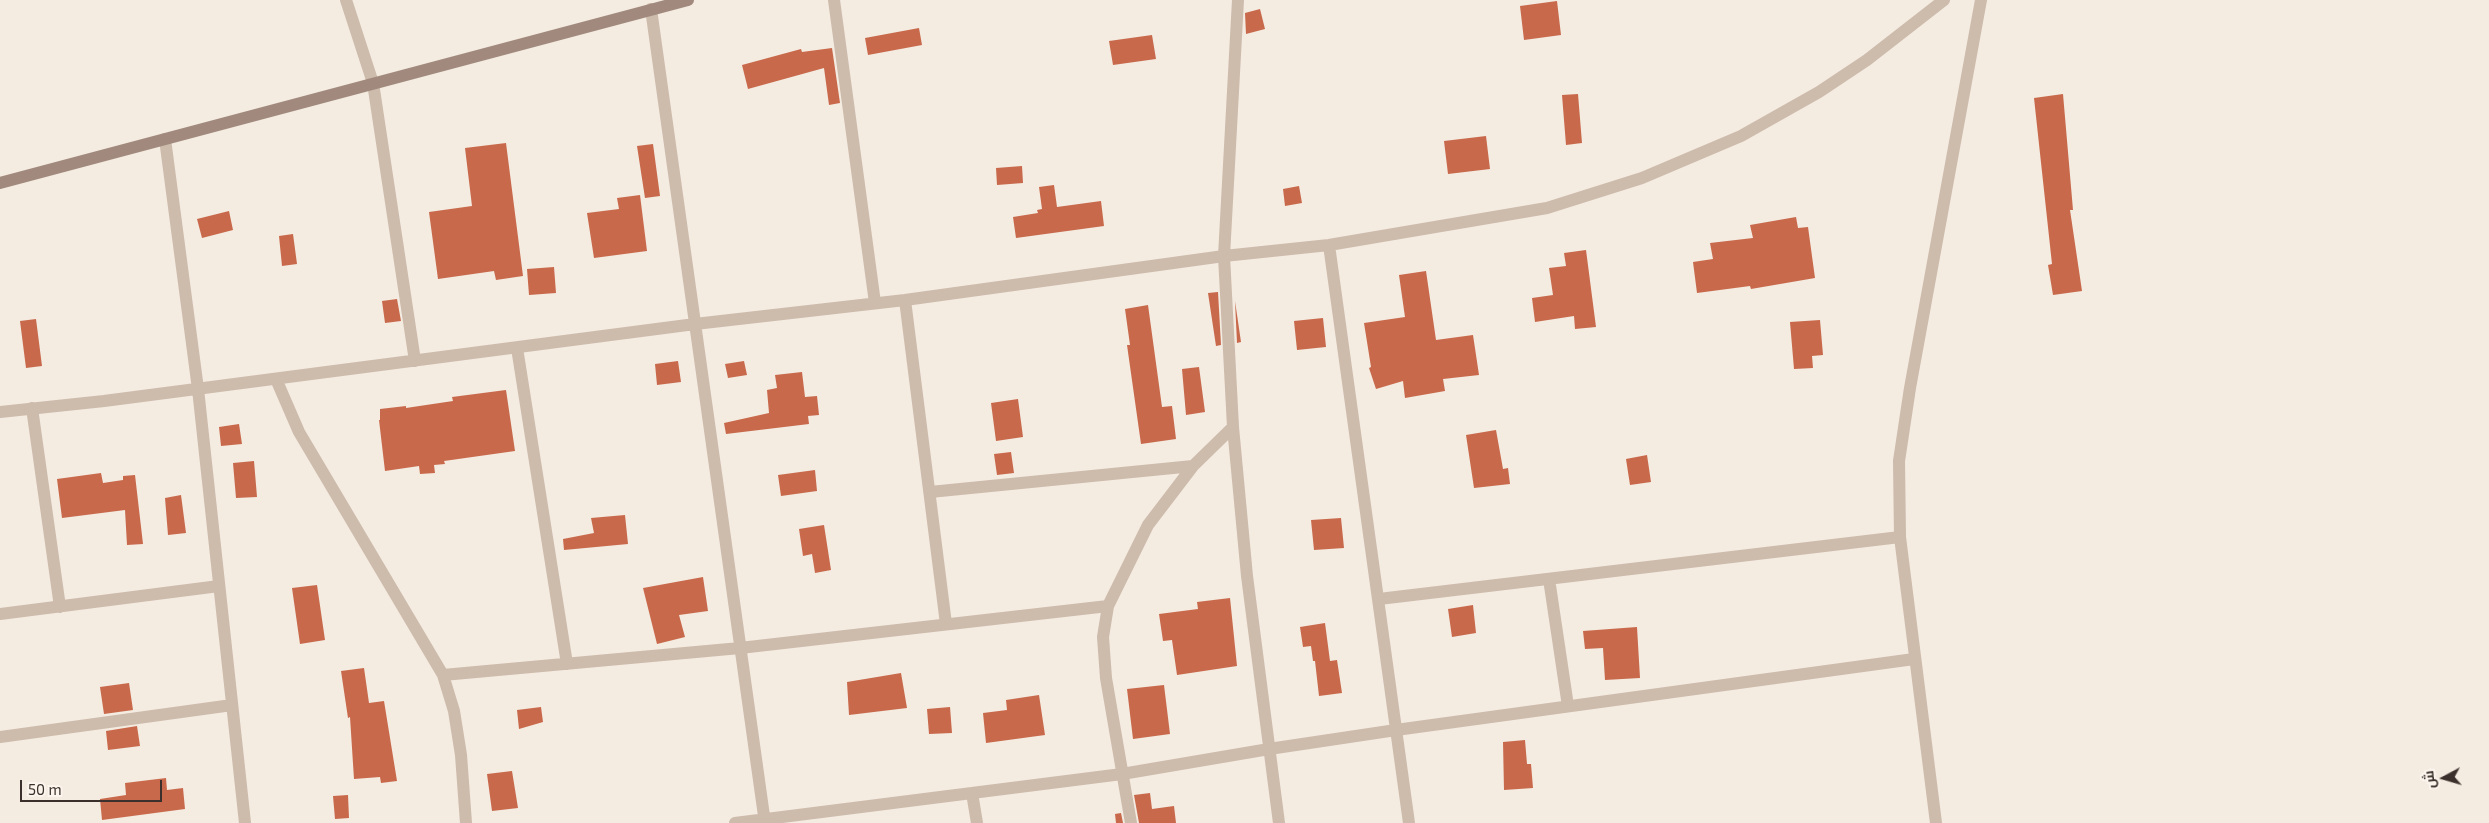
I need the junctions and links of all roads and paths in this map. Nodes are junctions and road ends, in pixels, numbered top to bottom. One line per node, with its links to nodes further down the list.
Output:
1 (346, 0): 8 (street)
2 (688, 0): 7 (main road)
3 (834, 0): 14 (street)
4 (1238, 0): 12 (street)
5 (1944, 0): 11 (street)
6 (1981, 0): 25 (street)
7 (651, 9): 8 (main road); 15 (street)
8 (373, 83): 9 (main road); 17 (street)
9 (165, 139): 10 (main road); 19 (street)
10 (0, 183)
11 (1329, 245): 12 (street); 28 (street)
12 (1224, 256): 13 (street); 22 (street)
13 (905, 300): 14 (street); 24 (street)
14 (875, 303): 15 (street)
15 (695, 324): 16 (street); 33 (street)
16 (517, 348): 17 (street); 35 (street)
17 (415, 361): 18 (street)
18 (276, 379): 19 (street); 36 (street)
19 (198, 389): 20 (street); 27 (street)
20 (32, 408): 21 (street); 30 (street)
21 (0, 412)
22 (1233, 426): 23 (street); 41 (street)
23 (1193, 466): 24 (street); 29 (street)
24 (930, 492): 32 (street)
25 (1900, 537): 26 (street); 34 (street)
26 (1549, 579): 28 (street); 38 (street)
27 (219, 586): 30 (street); 37 (street)
28 (1379, 599): 39 (street)
29 (1108, 606): 32 (street); 42 (street)
30 (60, 607): 31 (street)
31 (0, 614)
32 (946, 624): 33 (street)
33 (740, 648): 35 (street); 44 (street)
34 (1914, 658): 38 (street); 52 (street)
35 (567, 664): 36 (street)
36 (443, 675): 46 (street)
37 (232, 705): 40 (street); 45 (street)
38 (1568, 706): 39 (street)
39 (1396, 730): 41 (street); 51 (street)
40 (0, 737)
41 (1269, 749): 42 (street); 50 (street)
42 (1122, 774): 43 (street); 49 (street)
43 (972, 793): 44 (street); 48 (street)
44 (765, 821): 47 (street)
45 (245, 823)
46 (466, 823)
47 (735, 823)
48 (977, 823)
49 (1131, 823)
50 (1279, 823)
51 (1409, 823)
52 (1936, 823)

